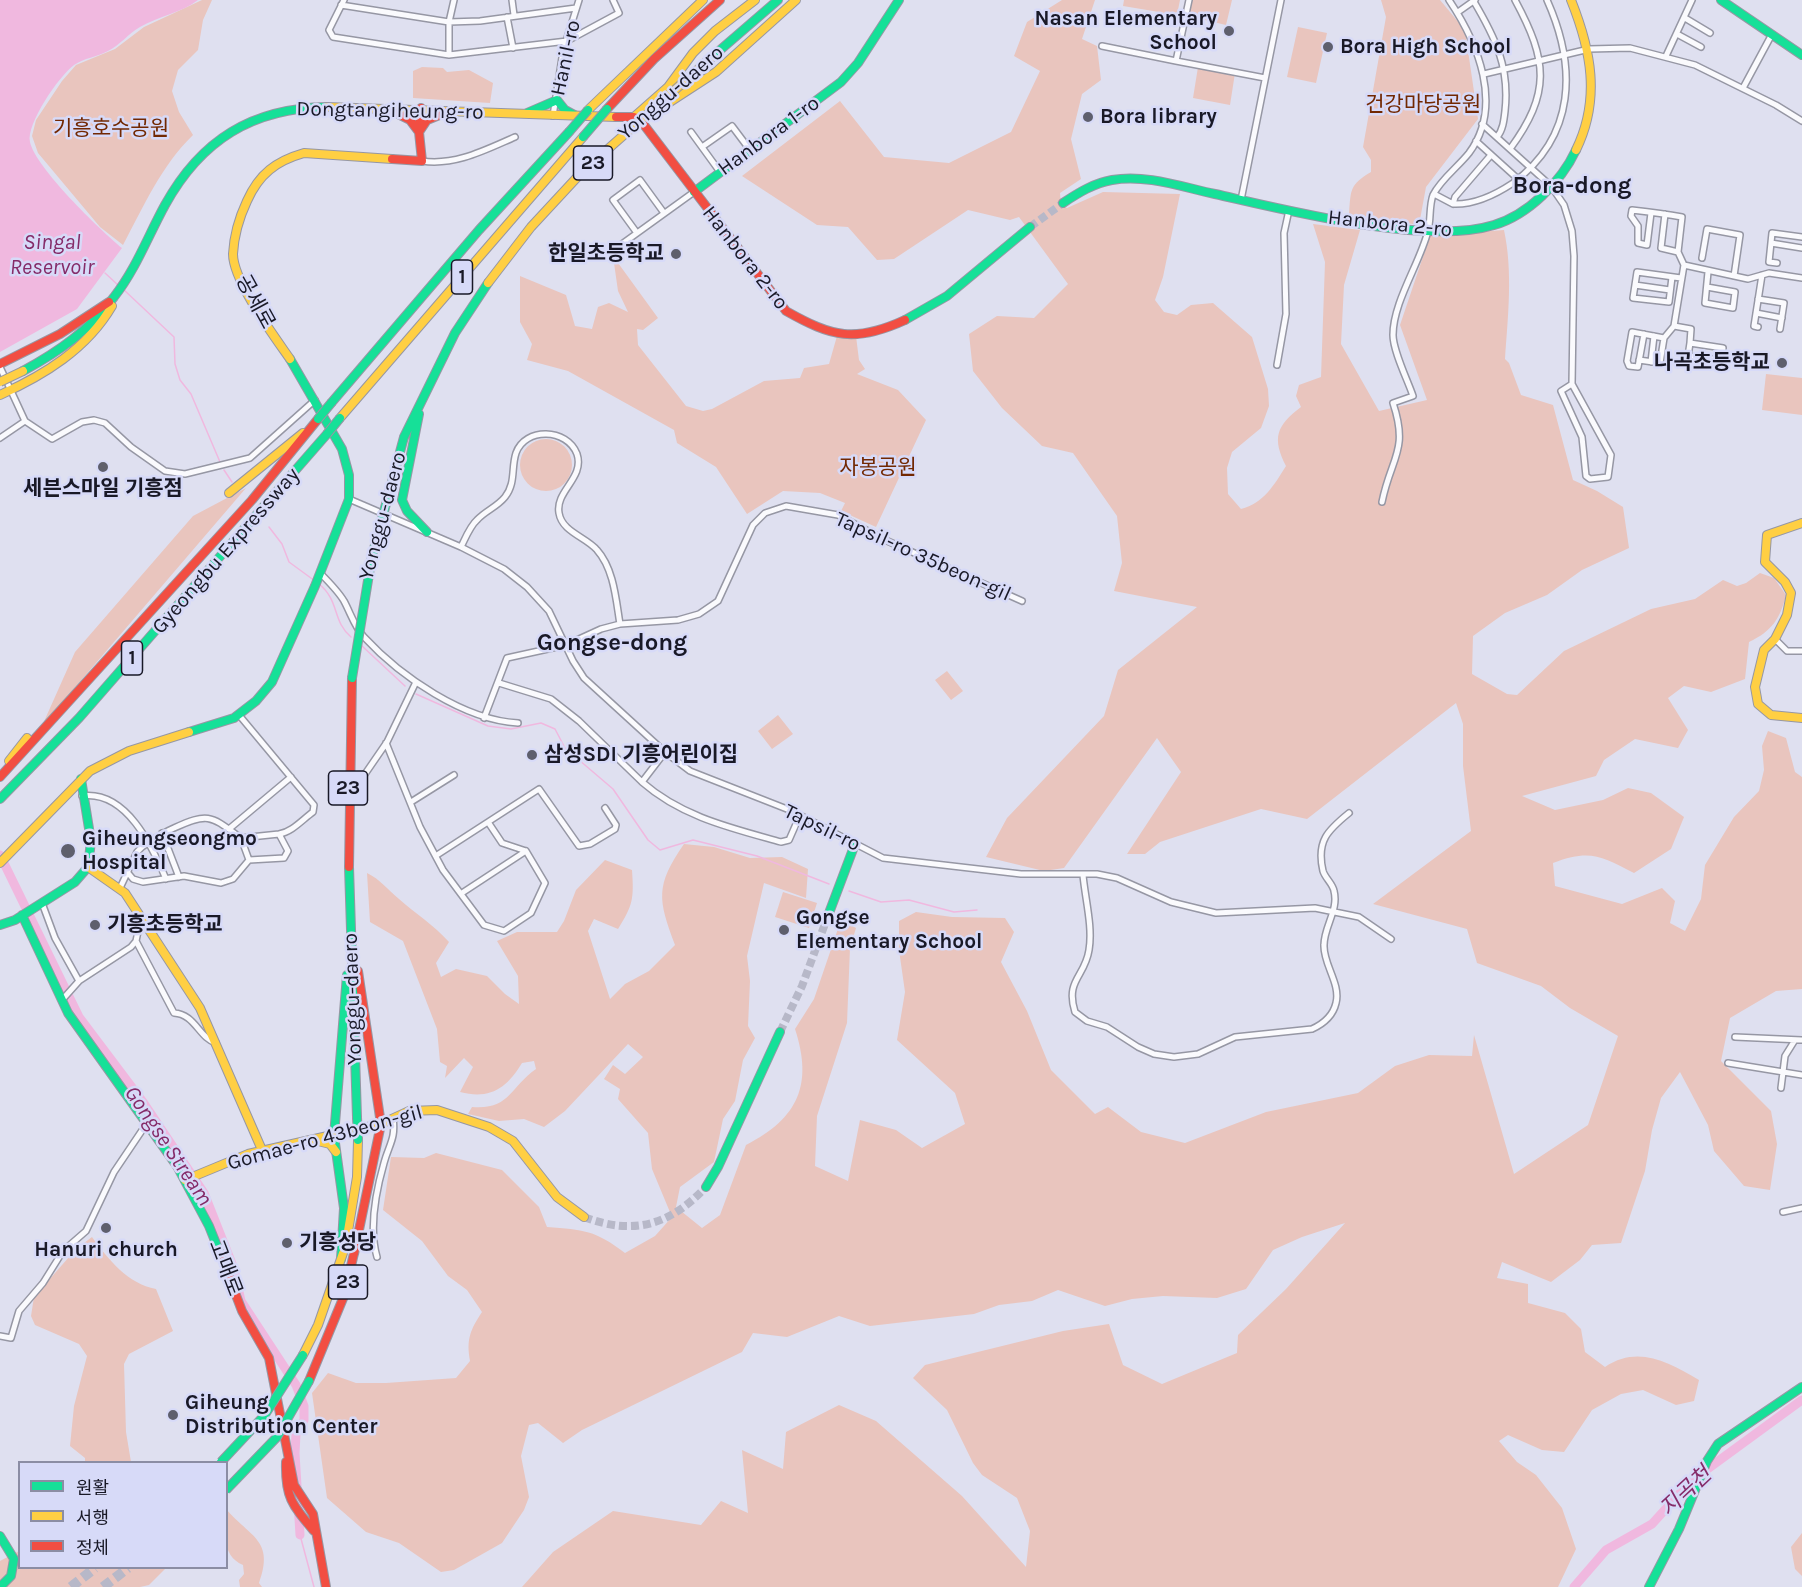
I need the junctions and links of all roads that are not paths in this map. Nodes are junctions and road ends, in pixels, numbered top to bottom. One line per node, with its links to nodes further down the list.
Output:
1 (454, 0): 25 (street)
2 (512, 0): 23 (street)
3 (579, 0): 21 (street, Hanil-ro)
4 (614, 0): 29 (street)
5 (703, 0): 127 (main road, 1, bridge)
6 (720, 0): 159 (main road, Gyeongbu Expressway / 1, bridge)
7 (755, 0): 34 (main road)
8 (778, 0): 124 (main road, Yonggu-daero / 23, bridge)
9 (796, 0): 42 (main road)
10 (898, 0): 65 (main road, Hanbora 1-ro)
11 (1189, 0): 39 (street)
12 (1281, 0): 44 (street)
13 (1449, 0): 22 (street)
14 (1474, 0): 22 (street); 41 (street)
15 (1515, 0): 40 (street)
16 (1547, 0): 35 (street)
17 (1571, 0): 33 (main road, Hanbora 2-ro)
18 (1692, 0): 24 (street)
19 (1721, 0): 28 (main road)
20 (342, 3): 25 (street); 36 (street)
21 (576, 8): 23 (street); 29 (street, Hanil-ro)
22 (1458, 12): 43 (street)
23 (511, 16): 25 (street); 32 (street)
24 (1685, 18): 26 (street); 27 (street)
25 (449, 22): 36 (street)
26 (1710, 33)
27 (1677, 34): 31 (street); 38 (street)
28 (1771, 36): 37 (main road); 45 (street)
29 (567, 41): 32 (street); 46 (street, Hanil-ro)
30 (1102, 46): 39 (street)
31 (1701, 47)
32 (513, 48): 36 (street)
33 (1589, 49): 35 (street); 38 (street); 71 (main road, Hanbora 2-ro)
34 (693, 52): 42 (main road); 55 (main road)
35 (1565, 54): 40 (street); 68 (street)
36 (449, 55)
37 (1802, 55)
38 (1666, 56): 45 (street)
39 (1176, 61): 44 (street)
40 (1538, 61): 41 (street); 64 (street)
41 (1505, 69): 43 (street); 61 (street)
42 (716, 72): 55 (main road)
43 (1484, 74): 57 (street)
44 (1265, 78): 74 (street)
45 (1743, 88): 54 (street)
46 (557, 100): 51 (main road); 52 (street, Hanil-ro); 53 (main road)
47 (386, 108): 48 (main road, Dongtangiheung-ro); 58 (main road); 103 (main road, Dongtangiheung-ro)
48 (422, 108): 49 (main road, Dongtangiheung-ro); 58 (main road)
49 (451, 110): 51 (main road, Dongtangiheung-ro); 58 (main road)
50 (1802, 112): 54 (street)
51 (520, 115): 52 (main road, Dongtangiheung-ro)
52 (553, 116): 53 (main road, Dongtangiheung-ro)
53 (579, 117): 55 (main road, Dongtangiheung-ro)
54 (1796, 117): 56 (street)
55 (637, 119): 72 (main road, Hanbora 2-ro)
56 (1802, 121)
57 (1482, 124): 61 (street); 62 (street)
58 (419, 132): 67 (main road)
59 (691, 132): 63 (street)
60 (515, 137): 67 (street)
61 (1497, 137): 64 (street)
62 (1476, 141): 66 (street); 73 (street)
63 (702, 147): 65 (street); 69 (street)
64 (1510, 149): 68 (street)
65 (750, 150): 69 (main road, Hanbora 1-ro)
66 (1491, 155): 70 (street); 76 (street)
67 (422, 161): 125 (main road, 공세로)
68 (1530, 168): 70 (street); 71 (street)
69 (720, 172): 72 (main road, Hanbora 1-ro)
70 (1518, 179): 76 (street)
71 (1551, 186): 82 (main road, Hanbora 2-ro); 121 (street)
72 (694, 192): 78 (street, Hanbora 1-ro); 81 (main road, Hanbora 2-ro)
73 (1434, 194): 76 (street); 82 (street)
74 (1241, 200): 75 (main road, Hanbora 2-ro); 77 (main road, Hanbora 2-ro)
75 (1063, 203)
76 (1453, 204)
77 (1289, 210): 82 (main road, Hanbora 2-ro); 117 (street)
78 (664, 213): 83 (street, Hanbora 1-ro); 83 (street)
79 (1651, 213): 80 (street); 86 (street); 86 (street)
80 (1665, 214): 87 (street); 90 (street)
81 (1030, 227)
82 (1428, 230): 131 (street)
83 (637, 233): 89 (street, Hanbora 1-ro)
84 (1802, 237): 85 (street)
85 (1771, 243): 88 (street); 92 (street)
86 (1647, 245): 87 (street)
87 (1661, 248): 90 (street)
88 (1802, 248)
89 (615, 249)
90 (1678, 252): 93 (street)
91 (1702, 258): 97 (street)
92 (1777, 263)
93 (1684, 265): 94 (street); 99 (street)
94 (1708, 272): 97 (street); 101 (street)
95 (1762, 275): 96 (street); 97 (street); 104 (street)
96 (1802, 275)
97 (1734, 276)
98 (1672, 277): 99 (street); 100 (street); 102 (street)
99 (1681, 278): 107 (street)
100 (1635, 285): 102 (street); 102 (street)
101 (1707, 287): 101 (street)
102 (1670, 290)
103 (117, 295): 118 (main road); 120 (main road, bridge); 122 (main road)
104 (1758, 299): 105 (street); 106 (street)
105 (1756, 313): 106 (street); 108 (street)
106 (1782, 318): 109 (street)
107 (1674, 326): 112 (street); 113 (street)
108 (1758, 327)
109 (1780, 329)
110 (1644, 334): 111 (street); 115 (street); 115 (street)
111 (1654, 336): 112 (street); 116 (street)
112 (1664, 338): 116 (street)
113 (1690, 343): 114 (street); 114 (street)
114 (1688, 356): 119 (street)
115 (1639, 360): 116 (street)
116 (1651, 362)
117 (1277, 365)
118 (0, 366): 122 (street)
119 (1688, 366)
120 (0, 382)
121 (1572, 384): 121 (street)
122 (11, 390): 123 (main road); 126 (street)
123 (0, 395)
124 (423, 396): 133 (main road); 191 (main road, Yonggu-daero / 23, bridge)
125 (315, 400): 126 (street); 130 (main road, 공세로)
126 (26, 421): 128 (street)
127 (315, 422): 129 (main road); 153 (main road, Gyeongbu Expressway / 1)
128 (0, 438)
129 (229, 490)
130 (349, 499): 133 (street, Tapsil-ro); 135 (main road, 공세로)
131 (1382, 502)
132 (1802, 523): 138 (main road)
133 (427, 532): 134 (street, Tapsil-ro)
134 (461, 547): 137 (street); 139 (street, Tapsil-ro)
135 (320, 575): 141 (street); 143 (main road, 공세로)
136 (1022, 601): 137 (street, Tapsil-ro 35beon-gil)
137 (620, 624): 139 (street, Tapsil-ro 35beon-gil)
138 (1775, 639): 140 (street); 145 (main road)
139 (566, 645): 142 (street, Tapsil-ro 35beon-gil); 149 (street, Tapsil-ro)
140 (1802, 651)
141 (416, 682): 144 (street); 148 (street)
142 (499, 683): 144 (street); 156 (street)
143 (239, 715): 154 (street); 155 (main road)
144 (484, 718): 146 (street)
145 (1802, 718)
146 (518, 723)
147 (27, 738): 150 (main road)
148 (386, 743): 151 (street); 160 (street)
149 (665, 752): 156 (street); 164 (street, Tapsil-ro)
150 (0, 772)
151 (365, 774)
152 (454, 775): 160 (street)
153 (0, 777)
154 (291, 777): 166 (street); 168 (street)
155 (81, 779): 157 (main road); 158 (main road)
156 (642, 782): 164 (street)
157 (82, 796): 161 (main road); 170 (street)
158 (64, 797): 161 (main road); 175 (main road)
159 (0, 799)
160 (411, 802): 173 (street)
161 (84, 806): 176 (main road)
162 (605, 808): 165 (street)
163 (1349, 813): 184 (street)
164 (801, 815): 171 (street, Tapsil-ro)
165 (488, 822): 172 (street); 173 (street)
166 (229, 829): 167 (street); 169 (street)
167 (162, 833): 170 (street); 179 (street)
168 (279, 834): 169 (street); 174 (street)
169 (241, 838): 174 (street)
170 (150, 841): 177 (street); 180 (street)
171 (855, 844): 178 (street, Tapsil-ro); 187 (main road)
172 (526, 851): 182 (street); 182 (street)
173 (437, 855): 182 (street)
174 (249, 860): 179 (street)
175 (0, 863)
176 (88, 867): 181 (main road); 183 (main road)
177 (128, 873): 180 (street); 181 (street)
178 (1083, 874): 184 (street, Tapsil-ro); 184 (street)
179 (180, 877): 180 (street)
180 (166, 879)
181 (120, 888): 186 (main road)
182 (462, 893)
183 (39, 905): 185 (main road); 192 (street)
184 (1334, 913): 189 (street, Tapsil-ro)
185 (22, 915): 188 (main road); 193 (main road, 고매로)
186 (141, 917): 190 (street); 197 (main road)
187 (826, 921)
188 (0, 925)
189 (1391, 939)
190 (136, 941): 192 (street); 197 (street)
191 (351, 951): 204 (main road); 205 (main road); 210 (main road, Yonggu-daero / 23, bridge)
192 (79, 981): 193 (street)
193 (62, 1000): 203 (main road, 고매로)
194 (780, 1032): 212 (main road)
195 (1735, 1037): 196 (street)
196 (1799, 1040): 199 (street)
197 (217, 1043): 208 (main road)
198 (1728, 1063): 199 (street)
199 (1782, 1072): 200 (street); 201 (street)
200 (1802, 1075)
201 (1780, 1088)
202 (393, 1118): 205 (main road, Gomae-ro 43beon-gil); 215 (main road, Gomae-ro 43beon-gil); 217 (street)
203 (148, 1122): 211 (main road, 고매로); 219 (street)
204 (336, 1122): 206 (main road); 207 (main road)
205 (381, 1124): 206 (main road, Gomae-ro 43beon-gil); 216 (main road)
206 (334, 1136): 207 (main road, Gomae-ro 43beon-gil); 209 (main road)
207 (314, 1140): 208 (main road, Gomae-ro 43beon-gil); 209 (main road)
208 (262, 1150): 211 (main road, Gomae-ro 43beon-gil)
209 (336, 1152): 218 (main road)
210 (357, 1177): 216 (main road, Yonggu-daero / 23); 218 (main road, Yonggu-daero / 23)
211 (188, 1179): 221 (main road, 고매로)
212 (706, 1187)
213 (1802, 1208): 214 (street)
214 (1782, 1212)
215 (584, 1217)
216 (354, 1254): 223 (main road, Yonggu-daero / 23, bridge)
217 (376, 1257)
218 (341, 1259): 222 (main road, Yonggu-daero / 23, bridge)
219 (0, 1336)
220 (1802, 1387): 230 (main road)
221 (286, 1449): 224 (main road); 225 (main road)
222 (222, 1461)
223 (228, 1488)
224 (292, 1507): 225 (main road); 226 (main road)
225 (306, 1510): 226 (main road)
226 (314, 1531): 229 (main road)
227 (0, 1536): 228 (main road)
228 (0, 1587)
229 (326, 1587)
230 (1649, 1587)

